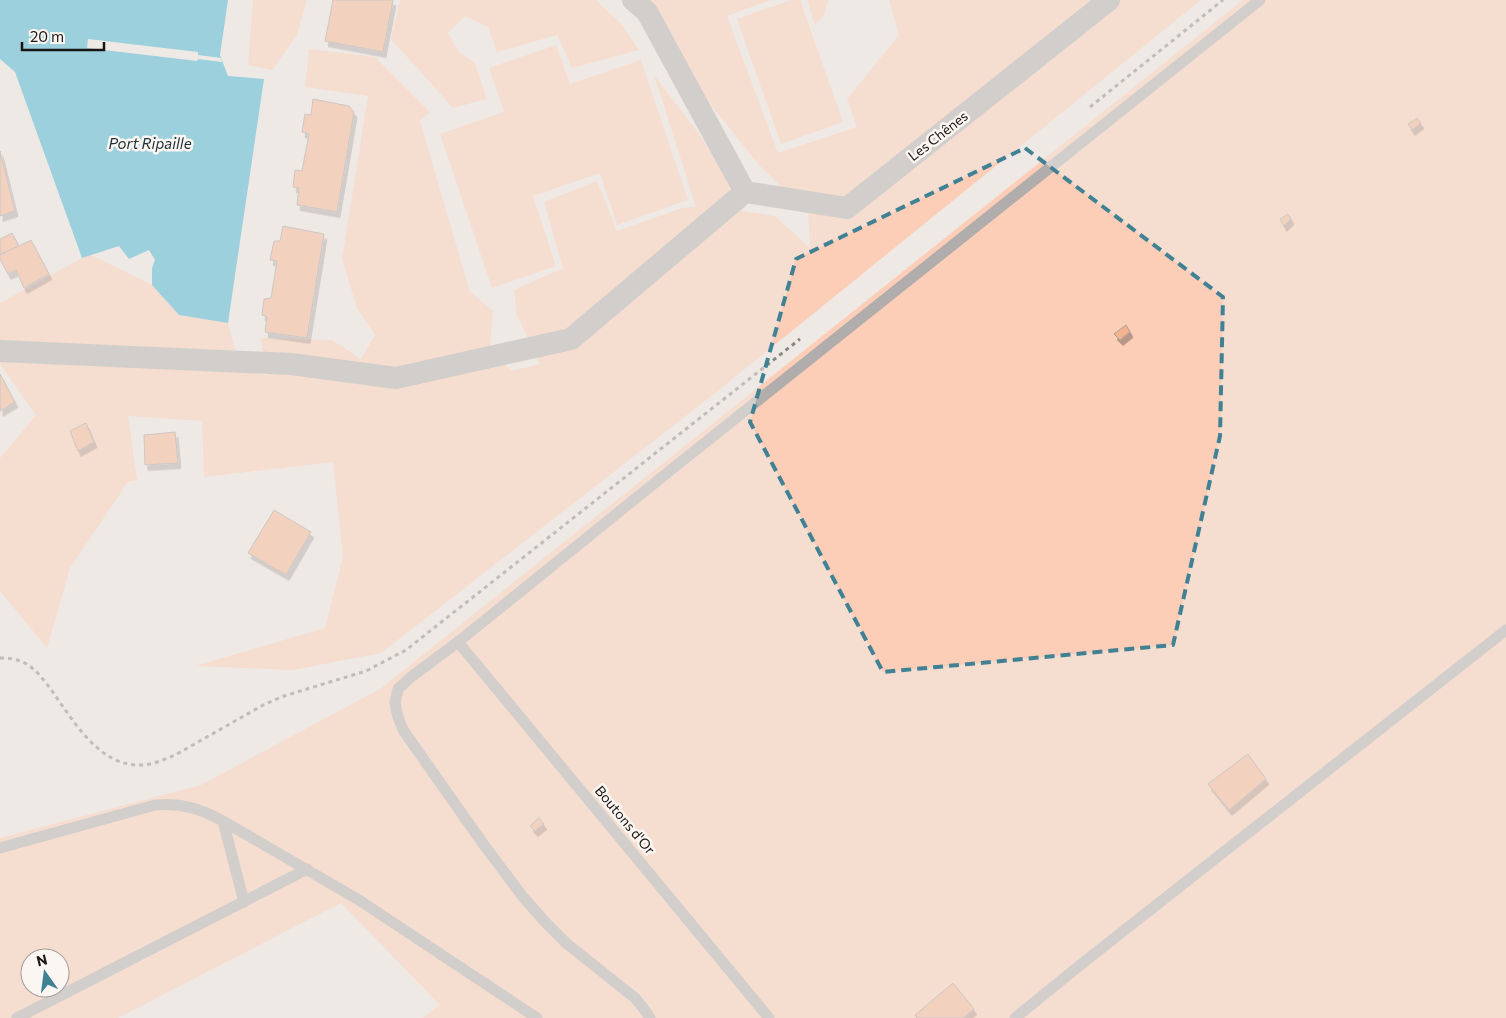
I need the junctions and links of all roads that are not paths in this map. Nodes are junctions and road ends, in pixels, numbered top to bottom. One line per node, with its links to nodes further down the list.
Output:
1 (633, 0): 4 (street)
2 (1109, 0): 4 (street, Les Chênes)
3 (1260, 0): 7 (lane)
4 (745, 192): 5 (street)
5 (0, 351)
6 (1506, 630): 16 (lane)
7 (458, 642): 14 (lane); 15 (lane, Boutons d'Or)
8 (223, 821): 9 (lane); 10 (lane); 11 (lane)
9 (0, 848)
10 (307, 870): 11 (lane); 13 (lane)
11 (244, 902): 12 (lane)
12 (17, 1018)
13 (537, 1018)
14 (650, 1018)
15 (769, 1018)
16 (1015, 1018)

